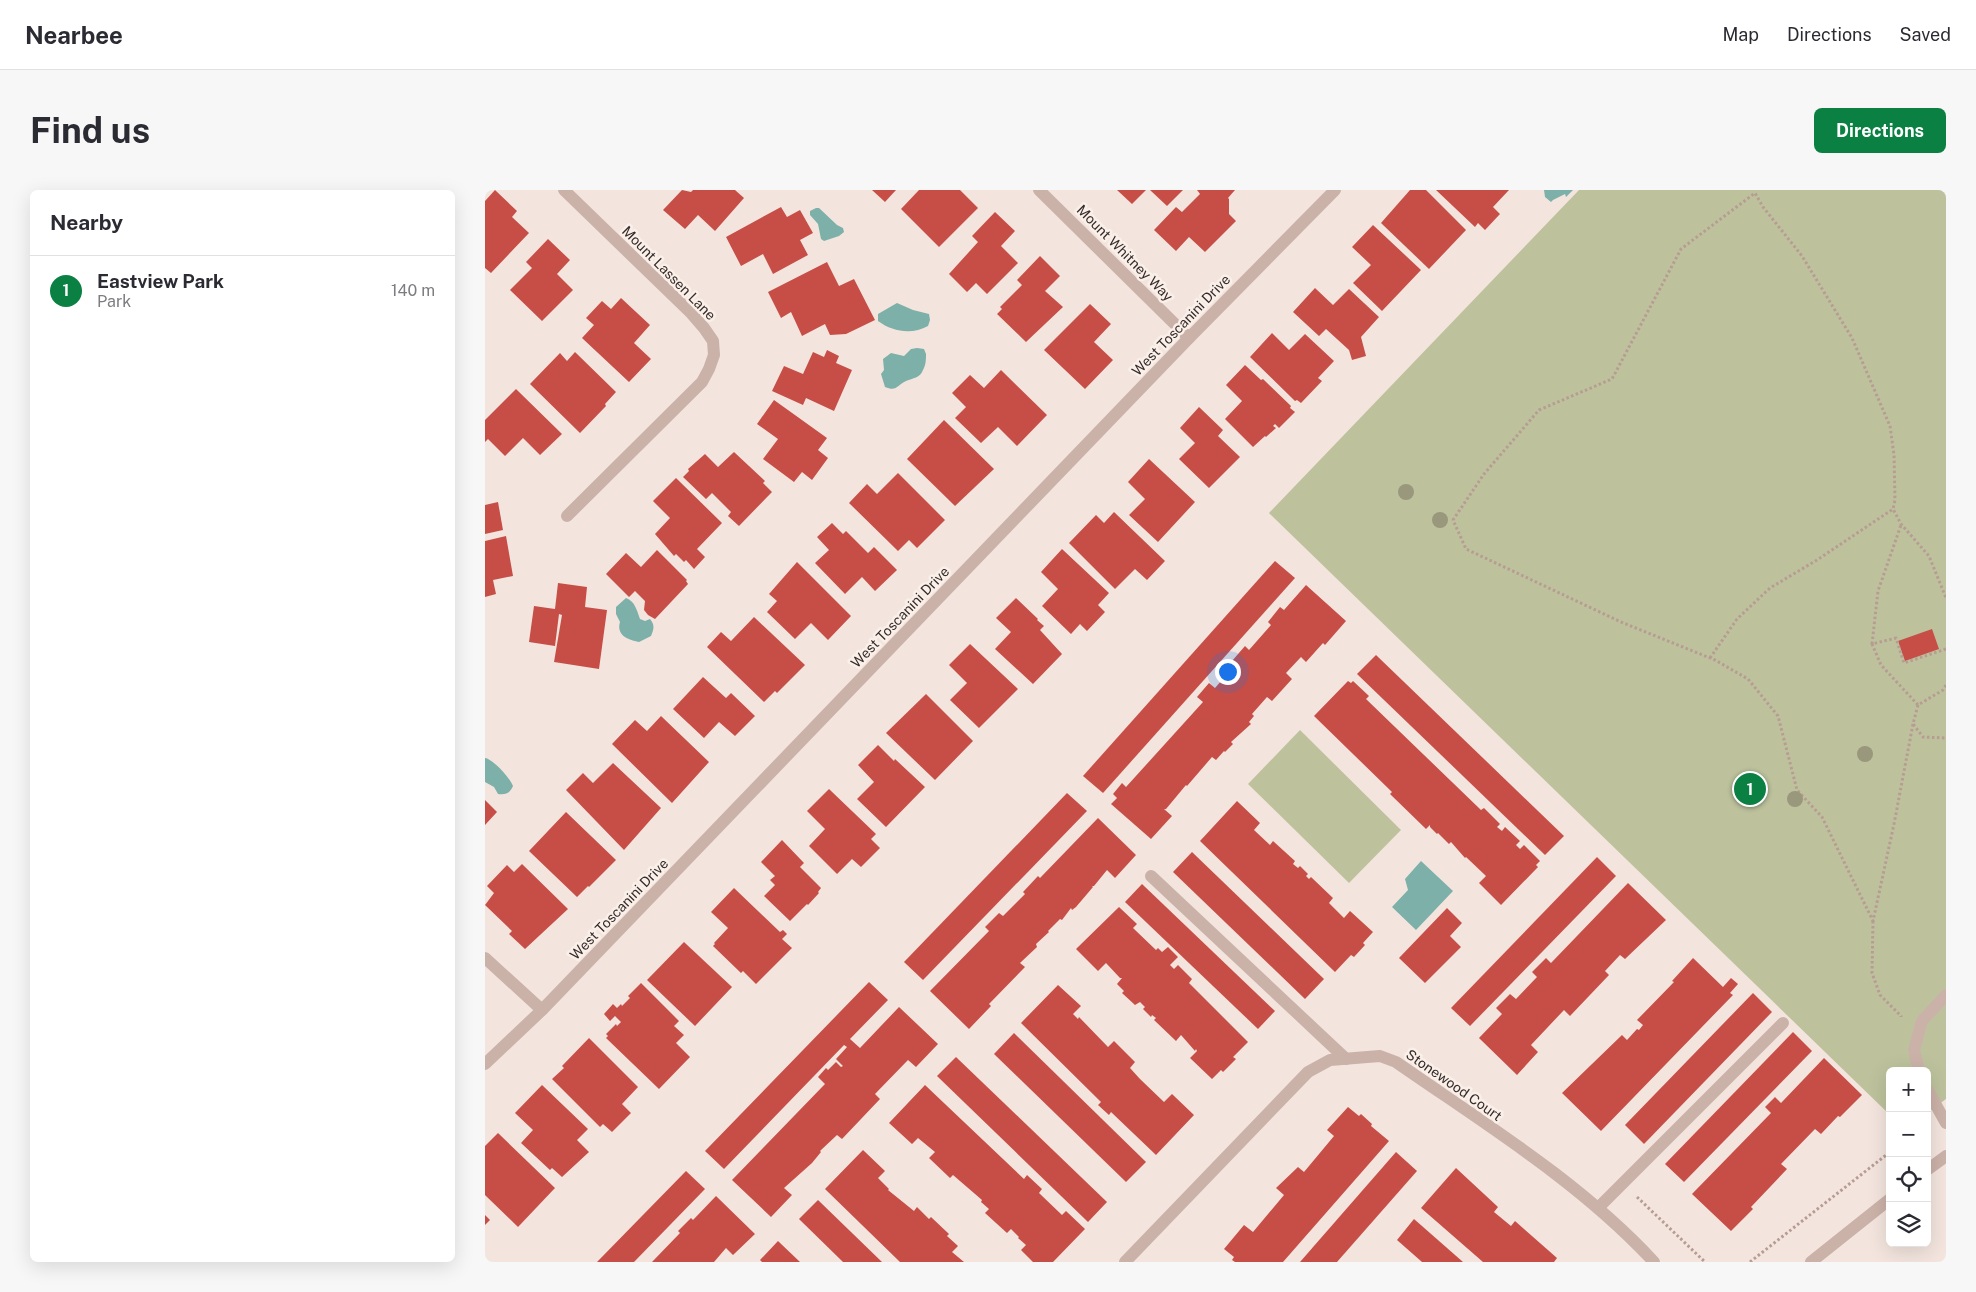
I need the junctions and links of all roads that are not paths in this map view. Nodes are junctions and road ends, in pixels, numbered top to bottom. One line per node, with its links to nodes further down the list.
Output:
1 (564, 190): 5 (street, Mount Lassen Lane)
2 (1039, 190): 4 (street, Mount Whitney Way)
3 (1335, 190): 4 (street, West Toscanini Drive)
4 (1189, 338): 9 (street, West Toscanini Drive)
5 (567, 516)
6 (1151, 876): 11 (street)
7 (485, 958): 9 (street)
8 (1946, 995): 13 (street)
9 (542, 1010): 12 (street, West Toscanini Drive)
10 (1783, 1023): 19 (street)
11 (1346, 1059): 19 (street, Stonewood Court); 20 (street, Stonewood Court)
12 (485, 1064)
13 (1918, 1067)
14 (1931, 1096): 15 (street)
15 (1946, 1123)
16 (1946, 1156): 17 (street)
17 (1931, 1167)
18 (1886, 1202): 22 (street)
19 (1598, 1208): 21 (street, Stonewood Court)
20 (1125, 1262)
21 (1653, 1262)
22 (1811, 1262)

